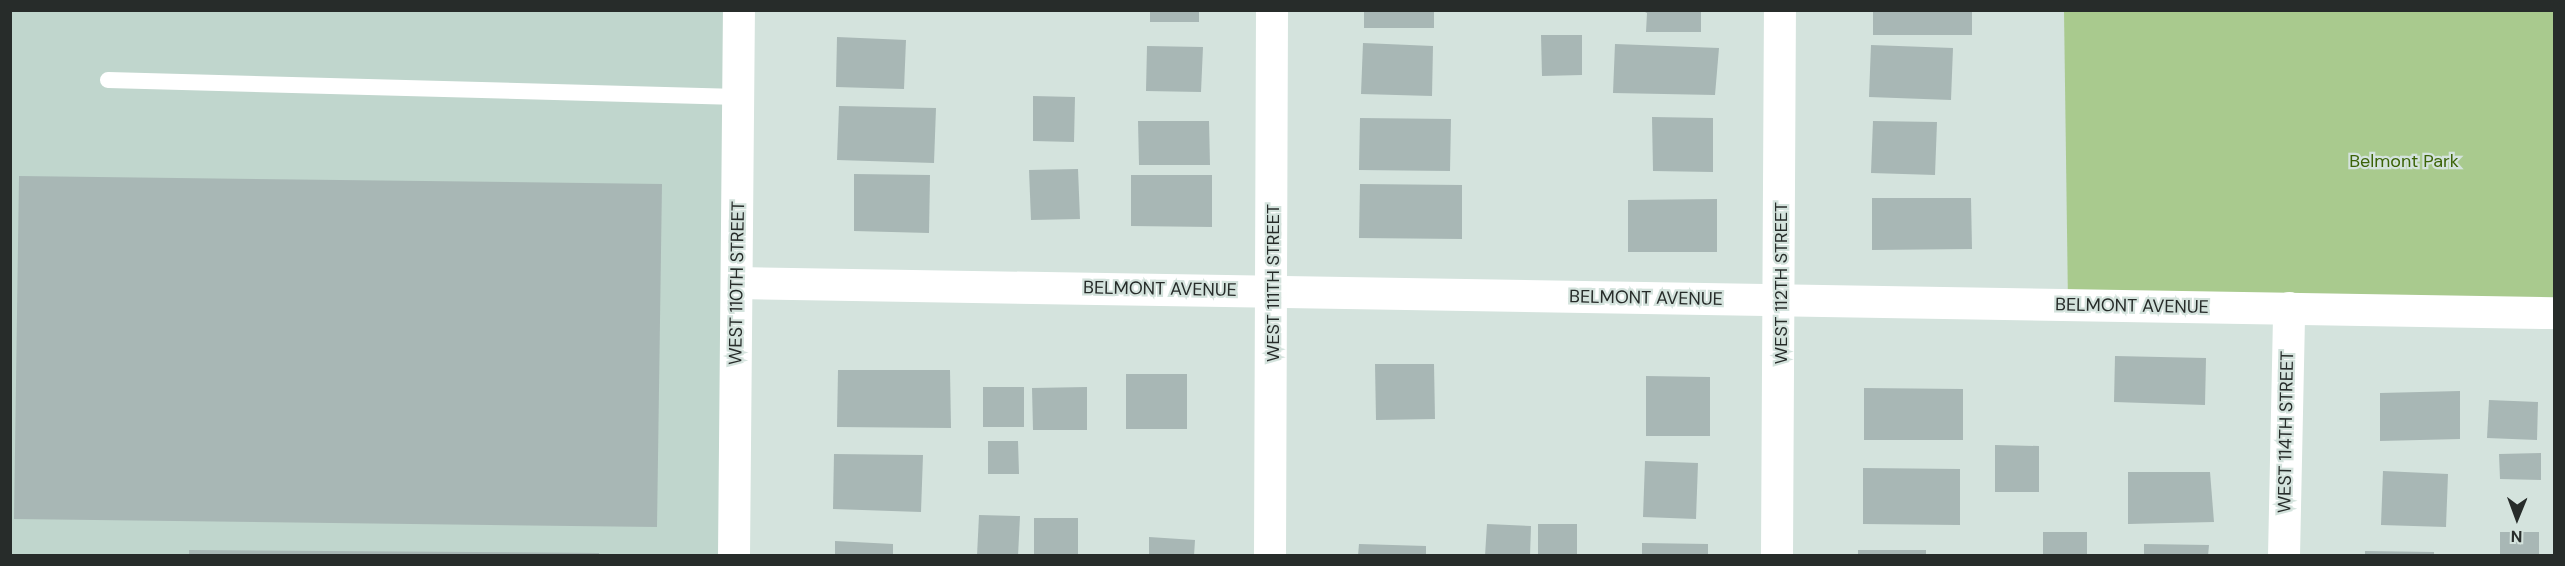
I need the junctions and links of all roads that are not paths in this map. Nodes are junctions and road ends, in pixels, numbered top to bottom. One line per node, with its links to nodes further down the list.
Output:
1 (739, 10): 5 (street, WEST 110TH STREET)
2 (1272, 10): 7 (street, WEST 111TH STREET)
3 (1780, 10): 8 (street, WEST 112TH STREET)
4 (108, 80): 5 (lane)
5 (739, 97): 6 (street, WEST 110TH STREET)
6 (737, 283): 7 (street, BELMONT AVENUE); 11 (street, WEST 110TH STREET)
7 (1274, 291): 8 (street, BELMONT AVENUE); 12 (street, WEST 111TH STREET)
8 (1781, 299): 9 (street, BELMONT AVENUE); 13 (street, WEST 112TH STREET)
9 (2289, 308): 10 (street, BELMONT AVENUE); 14 (street, WEST 114TH STREET)
10 (2554, 313)
11 (734, 555)
12 (1270, 555)
13 (1777, 555)
14 (2284, 555)

